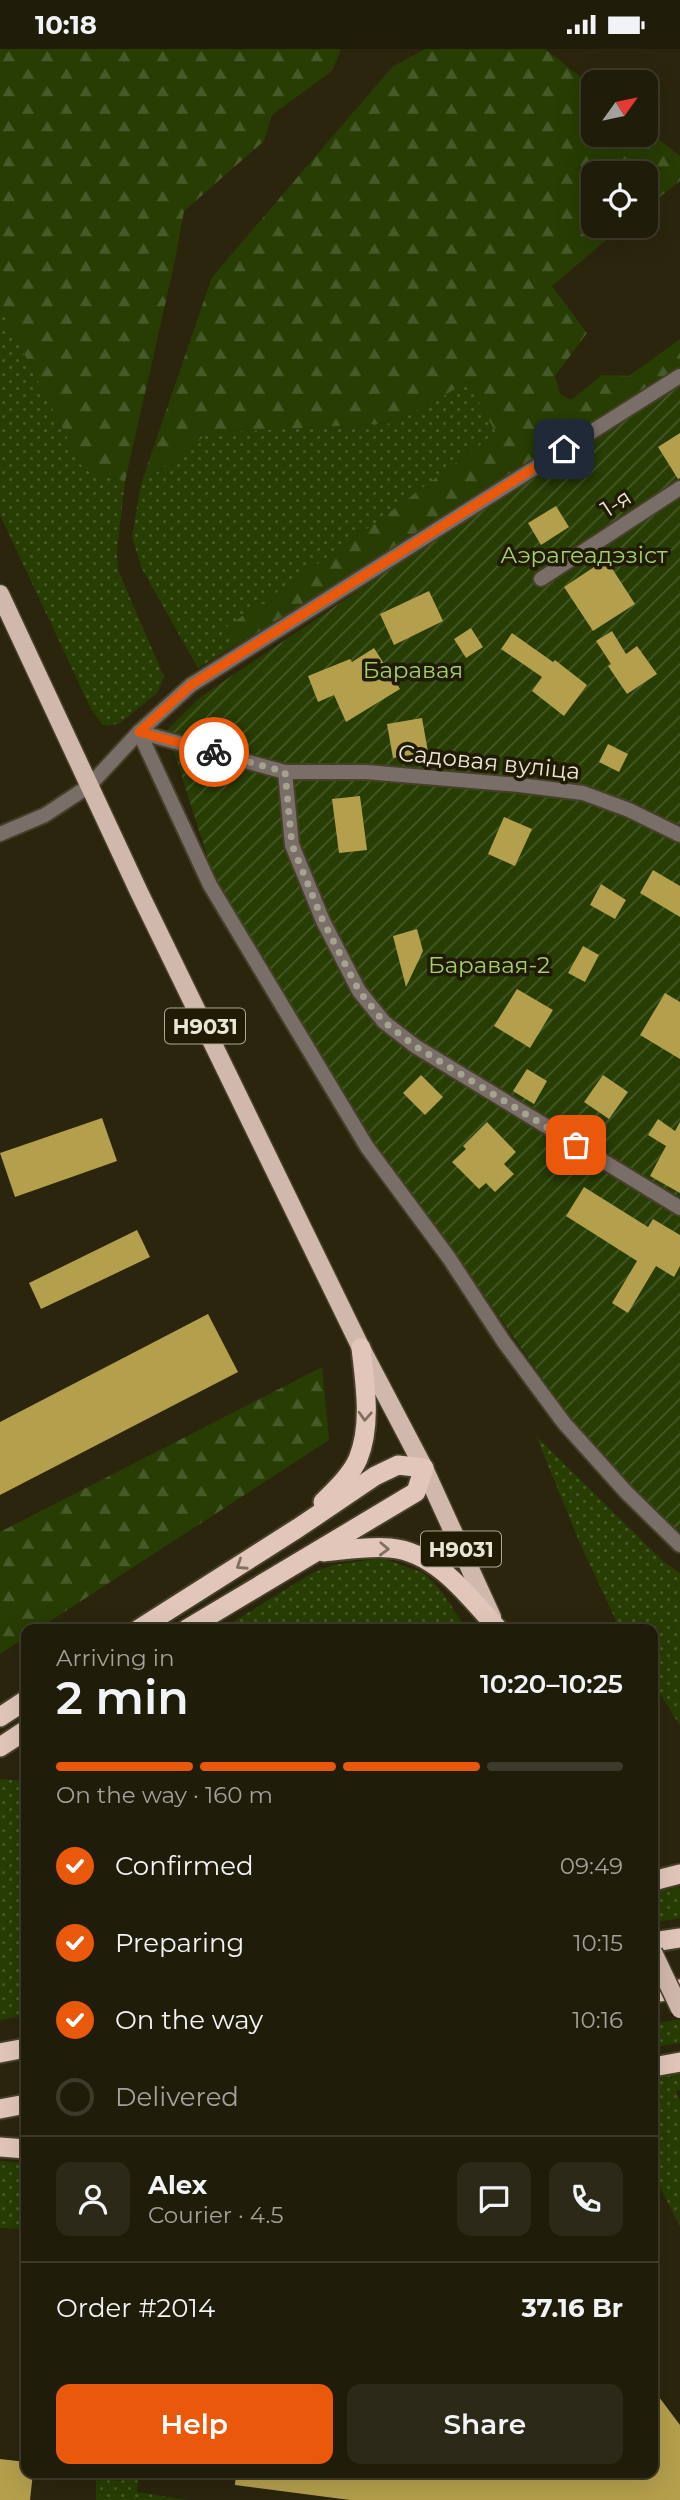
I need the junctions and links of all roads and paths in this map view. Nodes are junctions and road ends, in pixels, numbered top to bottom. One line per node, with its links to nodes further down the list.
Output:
1 (680, 376): 5 (street)
2 (680, 488): 3 (street, 1-я)
3 (541, 579)
4 (0, 594): 7 (main road, Н9031)
5 (139, 732): 6 (street, Садовая вуліца); 7 (street); 14 (street)
6 (285, 772): 9 (street, Садовая вуліца); 10 (street)
7 (89, 786): 8 (street); 11 (main road, Н9031)
8 (0, 834)
9 (680, 835)
10 (680, 1209)
11 (361, 1348): 12 (main road, Н9031); 13 (highway, one-way to 13)
12 (424, 1468): 13 (highway); 15 (highway); 19 (main road, Н9031)
13 (298, 1528): 16 (highway, one-way to 16)
14 (680, 1545)
15 (316, 1553): 17 (highway); 18 (highway, one-way to 18)
16 (147, 1624)
17 (195, 1624)
18 (493, 1624)
19 (496, 1624)
20 (21, 1703): 21 (highway)
21 (0, 1717)
22 (21, 1733): 23 (highway)
23 (0, 1747)
24 (680, 1874): 25 (highway)
25 (658, 1880)
26 (680, 1938): 27 (highway)
27 (658, 1941)
28 (658, 1963): 31 (main road, bridge)
29 (680, 1989): 30 (highway)
30 (658, 1992)
31 (680, 2009)
32 (0, 2040): 33 (highway)
33 (21, 2045)
34 (21, 2047): 35 (highway)
35 (0, 2053)
36 (680, 2062): 37 (highway)
37 (658, 2066)
38 (21, 2105): 39 (highway)
39 (0, 2109)
40 (0, 2147): 41 (highway)
41 (21, 2149)

